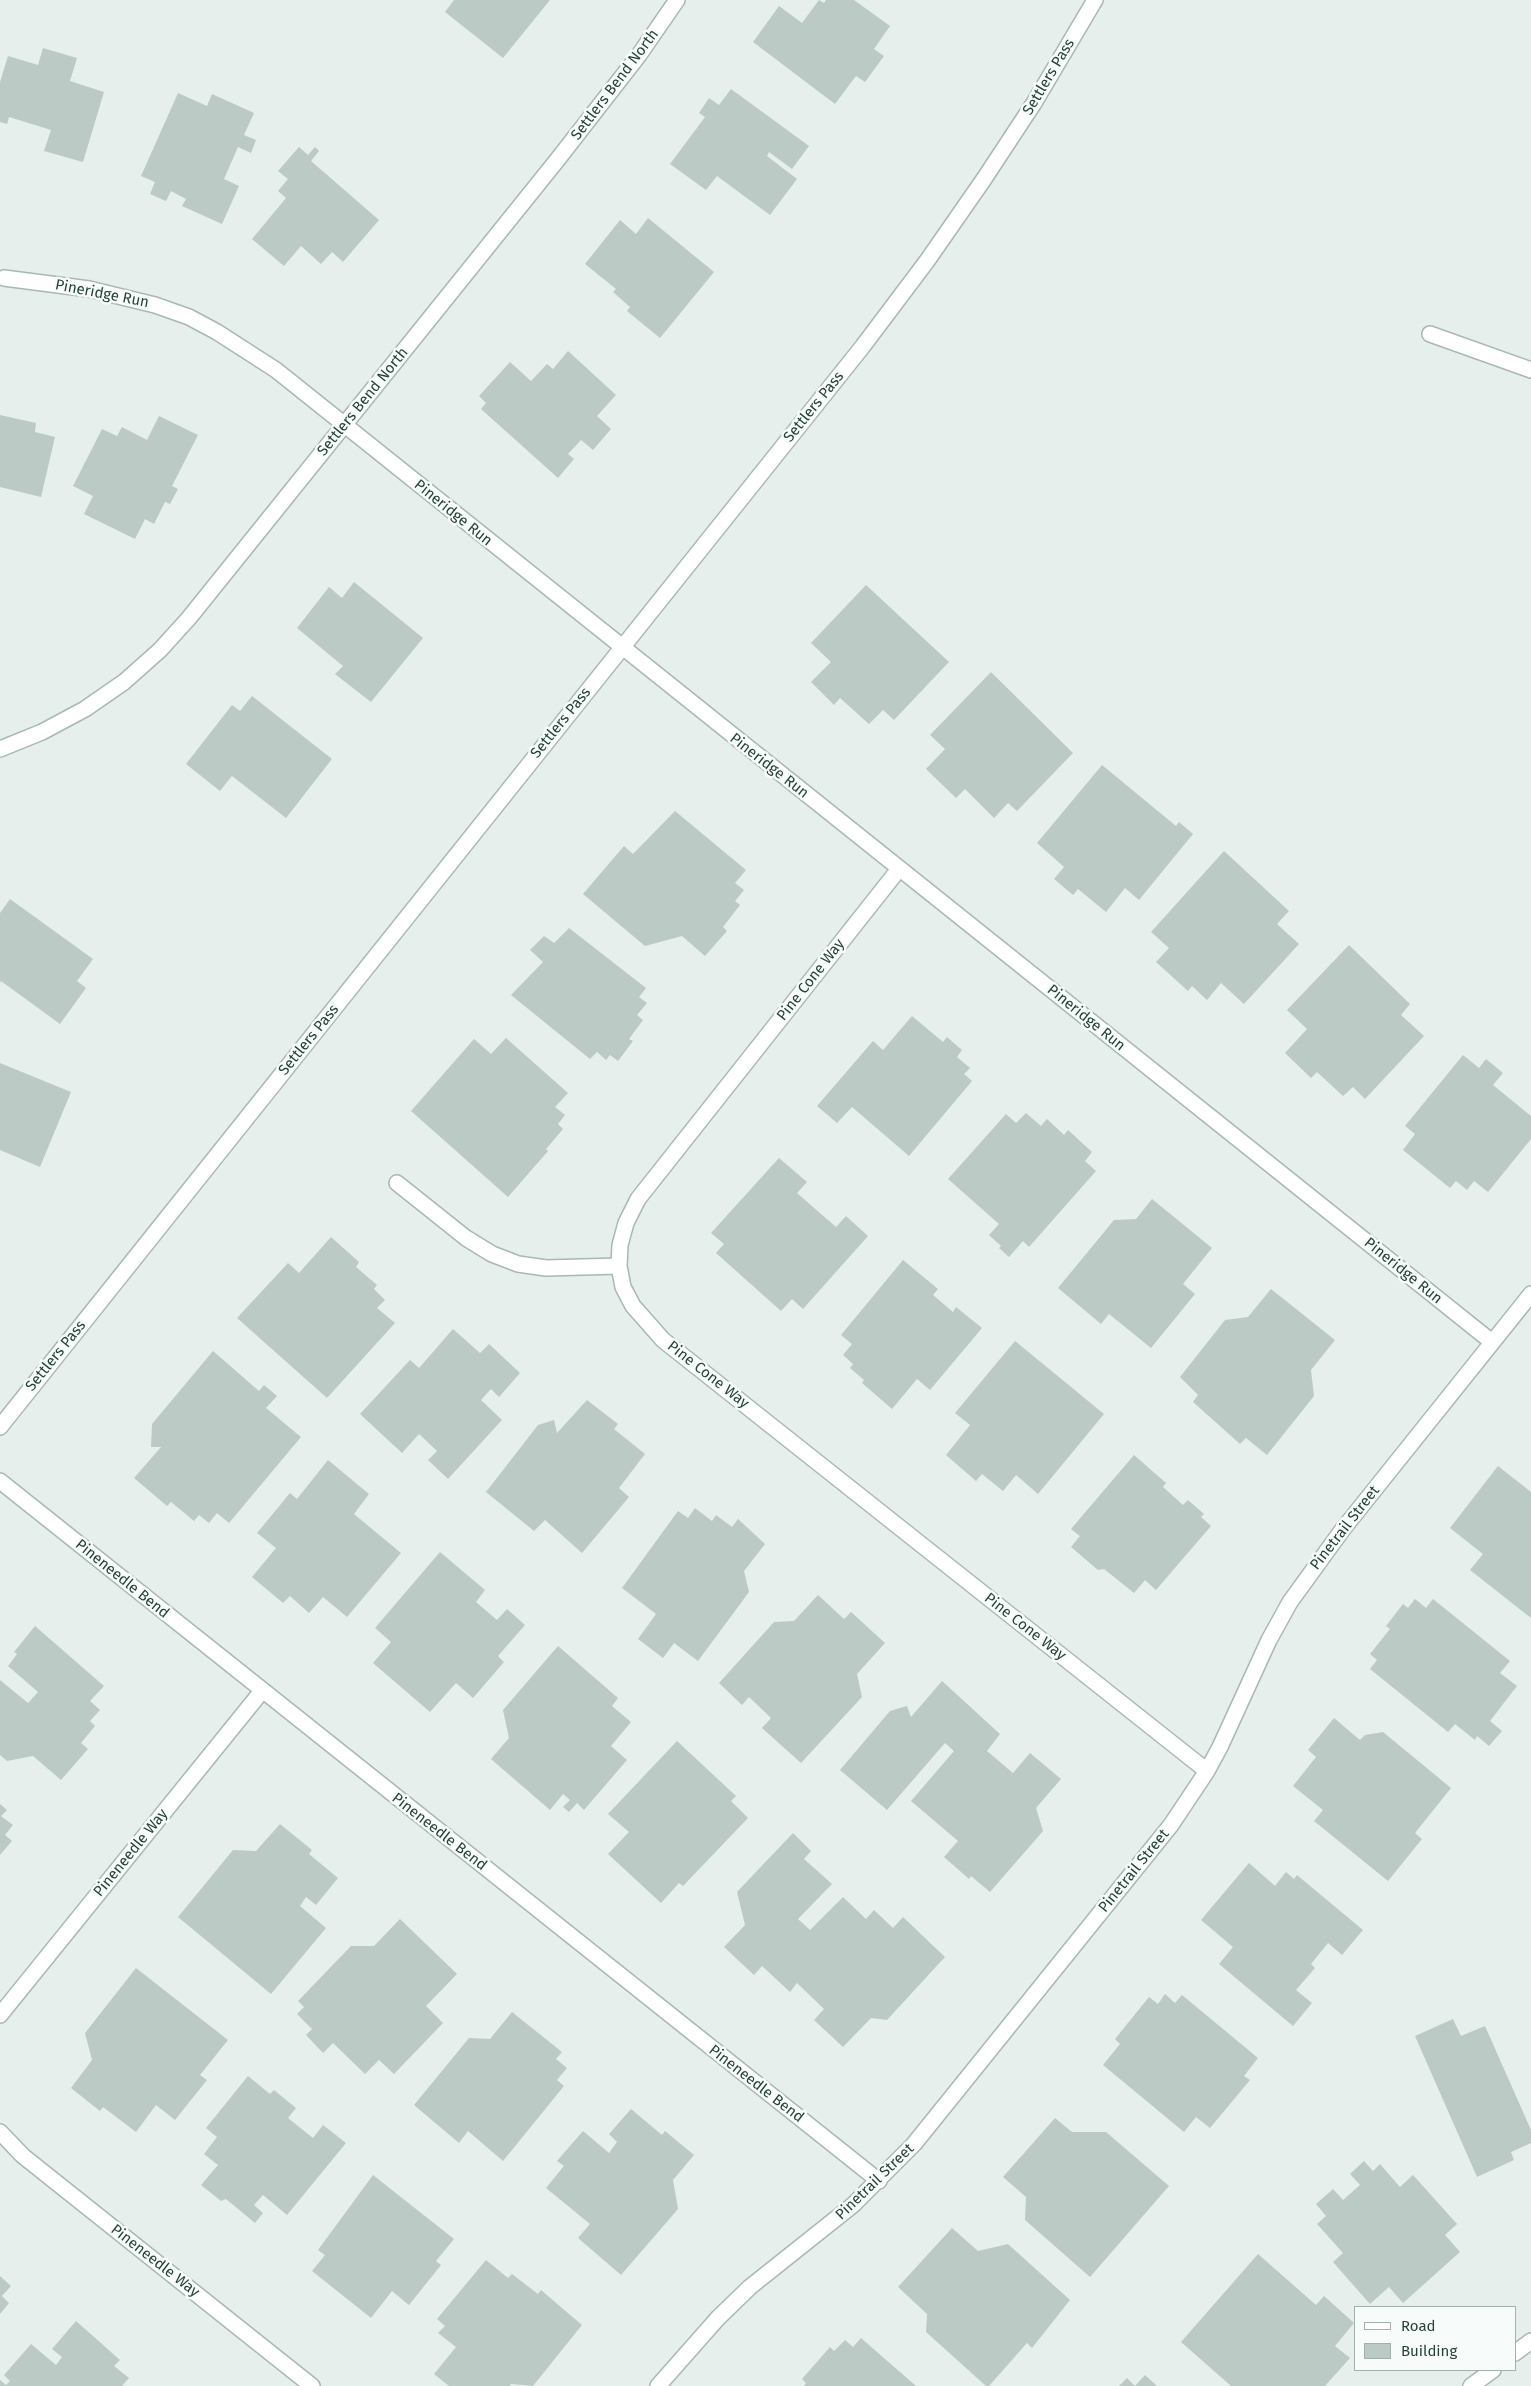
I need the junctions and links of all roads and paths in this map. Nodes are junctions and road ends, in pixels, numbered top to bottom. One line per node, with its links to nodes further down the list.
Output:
1 (677, 0): 6 (street, Settlers Bend North)
2 (1095, 0): 7 (street, Settlers Pass)
3 (4, 278): 6 (street, Pineridge Run)
4 (1430, 334): 5 (street)
5 (1531, 370)
6 (344, 426): 7 (street, Pineridge Run); 8 (street, Settlers Bend North)
7 (621, 648): 9 (street, Pineridge Run); 14 (street, Settlers Pass)
8 (0, 749)
9 (899, 869): 11 (street, Pine Cone Way); 13 (street, Pineridge Run)
10 (397, 1183): 11 (street)
11 (619, 1266): 17 (street, Pine Cone Way)
12 (1531, 1294): 13 (street, Pinetrail Street)
13 (1492, 1342): 17 (street, Pinetrail Street)
14 (0, 1427)
15 (0, 1481): 16 (street, Pineneedle Bend)
16 (262, 1691): 18 (street, Pineneedle Way); 20 (street, Pineneedle Bend)
17 (1207, 1771): 20 (street, Pinetrail Street)
18 (0, 2015)
19 (0, 2132): 24 (street, Pineneedle Way)
20 (879, 2181): 25 (street, Pinetrail Street)
21 (1531, 2341): 22 (street)
22 (1516, 2352)
23 (1492, 2371): 26 (street)
24 (312, 2386)
25 (658, 2386)
26 (1471, 2386)

